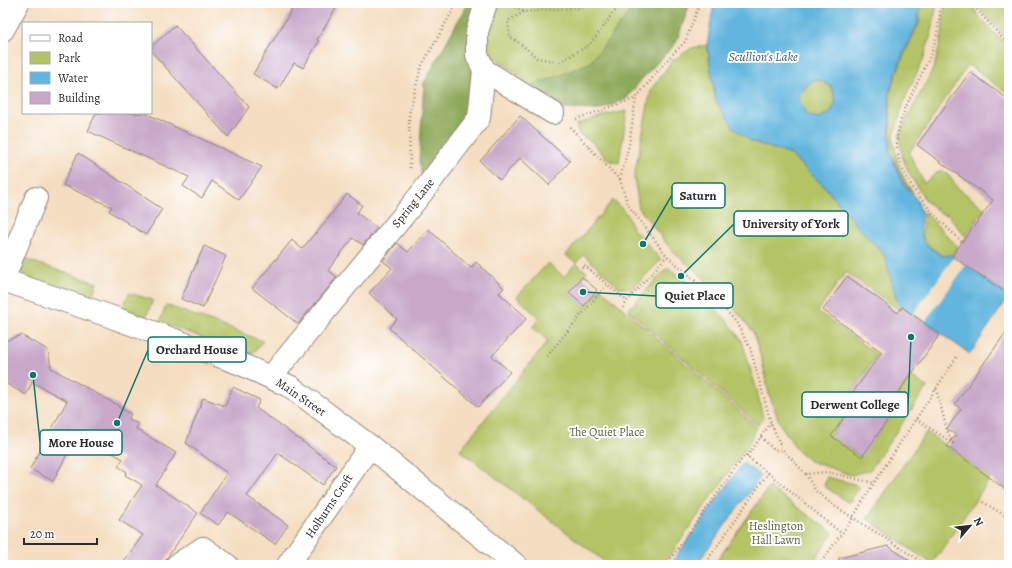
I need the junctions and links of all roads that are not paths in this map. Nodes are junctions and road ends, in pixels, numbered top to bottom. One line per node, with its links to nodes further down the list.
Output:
1 (18, 3): 3 (street)
2 (486, 3): 4 (street, Spring Lane)
3 (3, 30)
4 (484, 70): 5 (street); 8 (street, Spring Lane)
5 (559, 118)
6 (36, 198): 7 (street)
7 (3, 280): 8 (street, Main Street)
8 (271, 377): 9 (street, Main Street)
9 (370, 446): 12 (street, Holburns Croft); 13 (street, Main Street)
10 (176, 565): 11 (street)
11 (228, 565)
12 (288, 565)
13 (516, 565)

